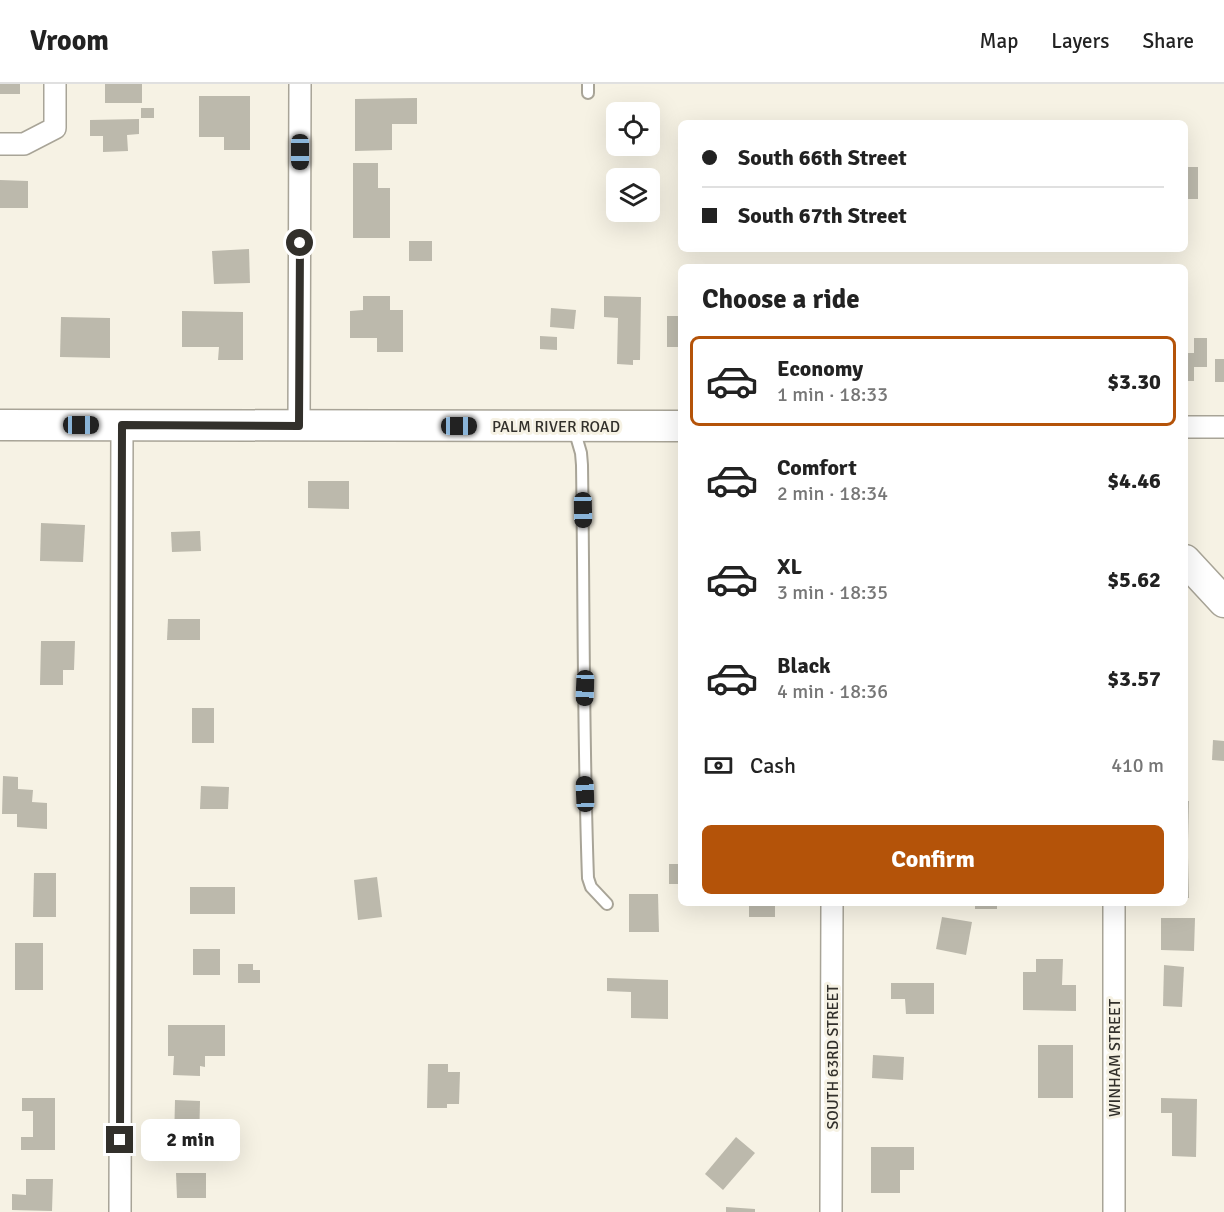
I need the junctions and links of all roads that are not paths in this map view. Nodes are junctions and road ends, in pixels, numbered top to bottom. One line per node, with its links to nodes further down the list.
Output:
1 (55, 84): 3 (street)
2 (300, 84): 6 (street)
3 (0, 144)
4 (0, 425): 5 (street, PALM RIVER ROAD)
5 (122, 425): 6 (street, PALM RIVER ROAD); 16 (street)
6 (299, 426): 7 (street, PALM RIVER ROAD)
7 (573, 426): 8 (street, PALM RIVER ROAD); 13 (lane)
8 (678, 426)
9 (1188, 427): 10 (street)
10 (1224, 427)
11 (1188, 563): 12 (street)
12 (1224, 602)
13 (607, 904)
14 (832, 906): 17 (street, SOUTH 63RD STREET)
15 (1114, 906): 18 (street, WINHAM STREET)
16 (120, 1212)
17 (831, 1212)
18 (1114, 1212)

